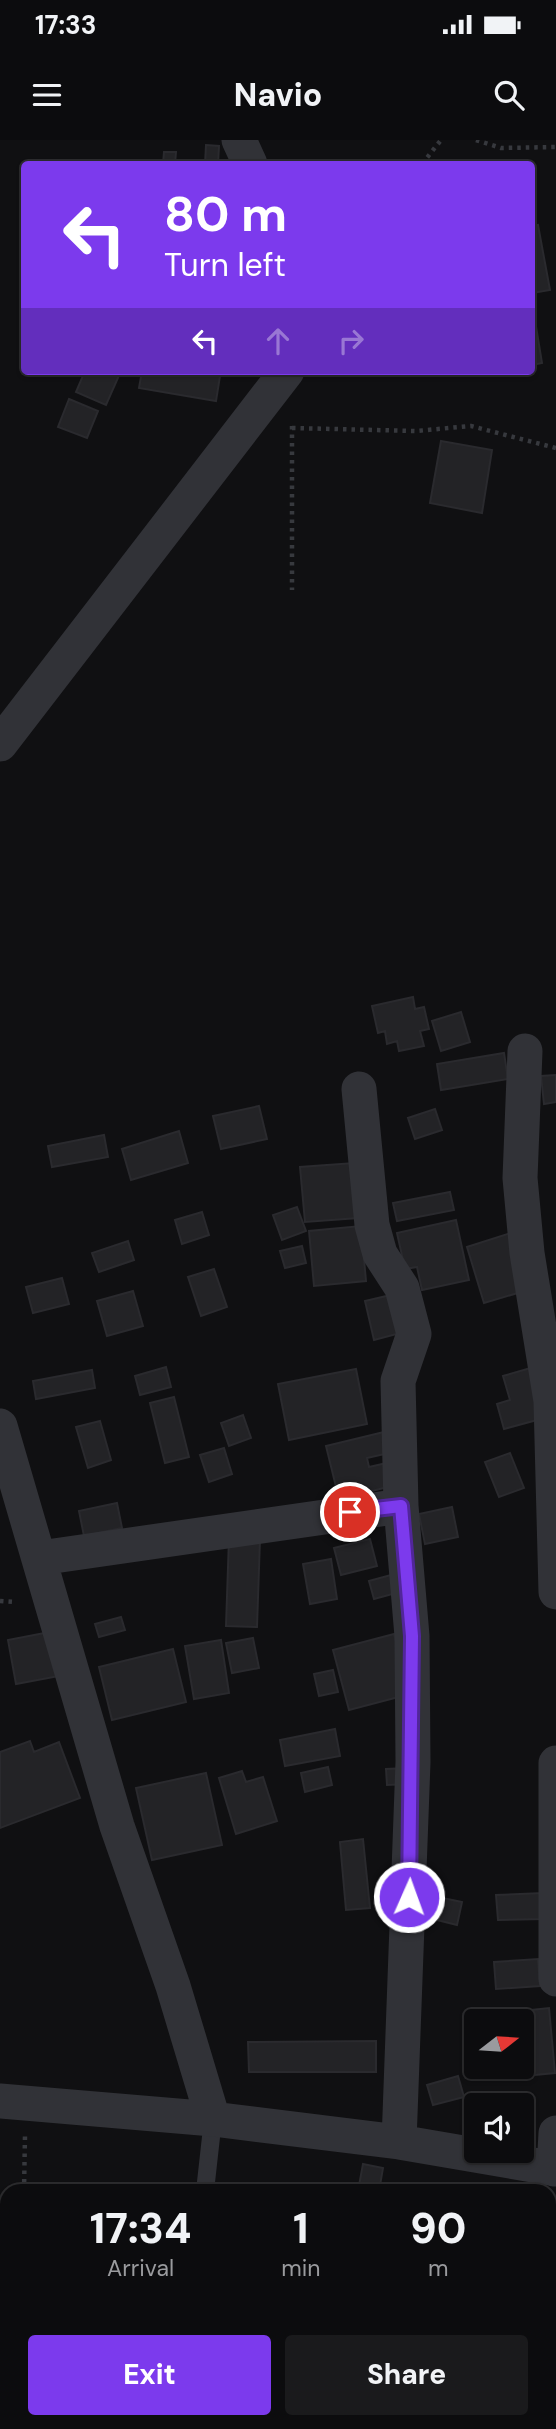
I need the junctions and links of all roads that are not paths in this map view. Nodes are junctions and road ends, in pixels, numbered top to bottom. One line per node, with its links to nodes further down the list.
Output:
1 (239, 140): 2 (street)
2 (249, 161)
3 (285, 375): 4 (street)
4 (0, 744)
5 (525, 1051): 10 (street)
6 (359, 1089): 8 (street)
7 (0, 1426): 9 (street)
8 (401, 1506): 9 (street); 16 (street)
9 (40, 1558): 14 (street)
10 (556, 1592)
11 (556, 1763): 12 (street)
12 (556, 1979)
13 (13, 2102): 14 (street)
14 (213, 2119): 16 (street); 18 (lane)
15 (556, 2133): 17 (street)
16 (399, 2142): 17 (street)
17 (555, 2169)
18 (206, 2184)

